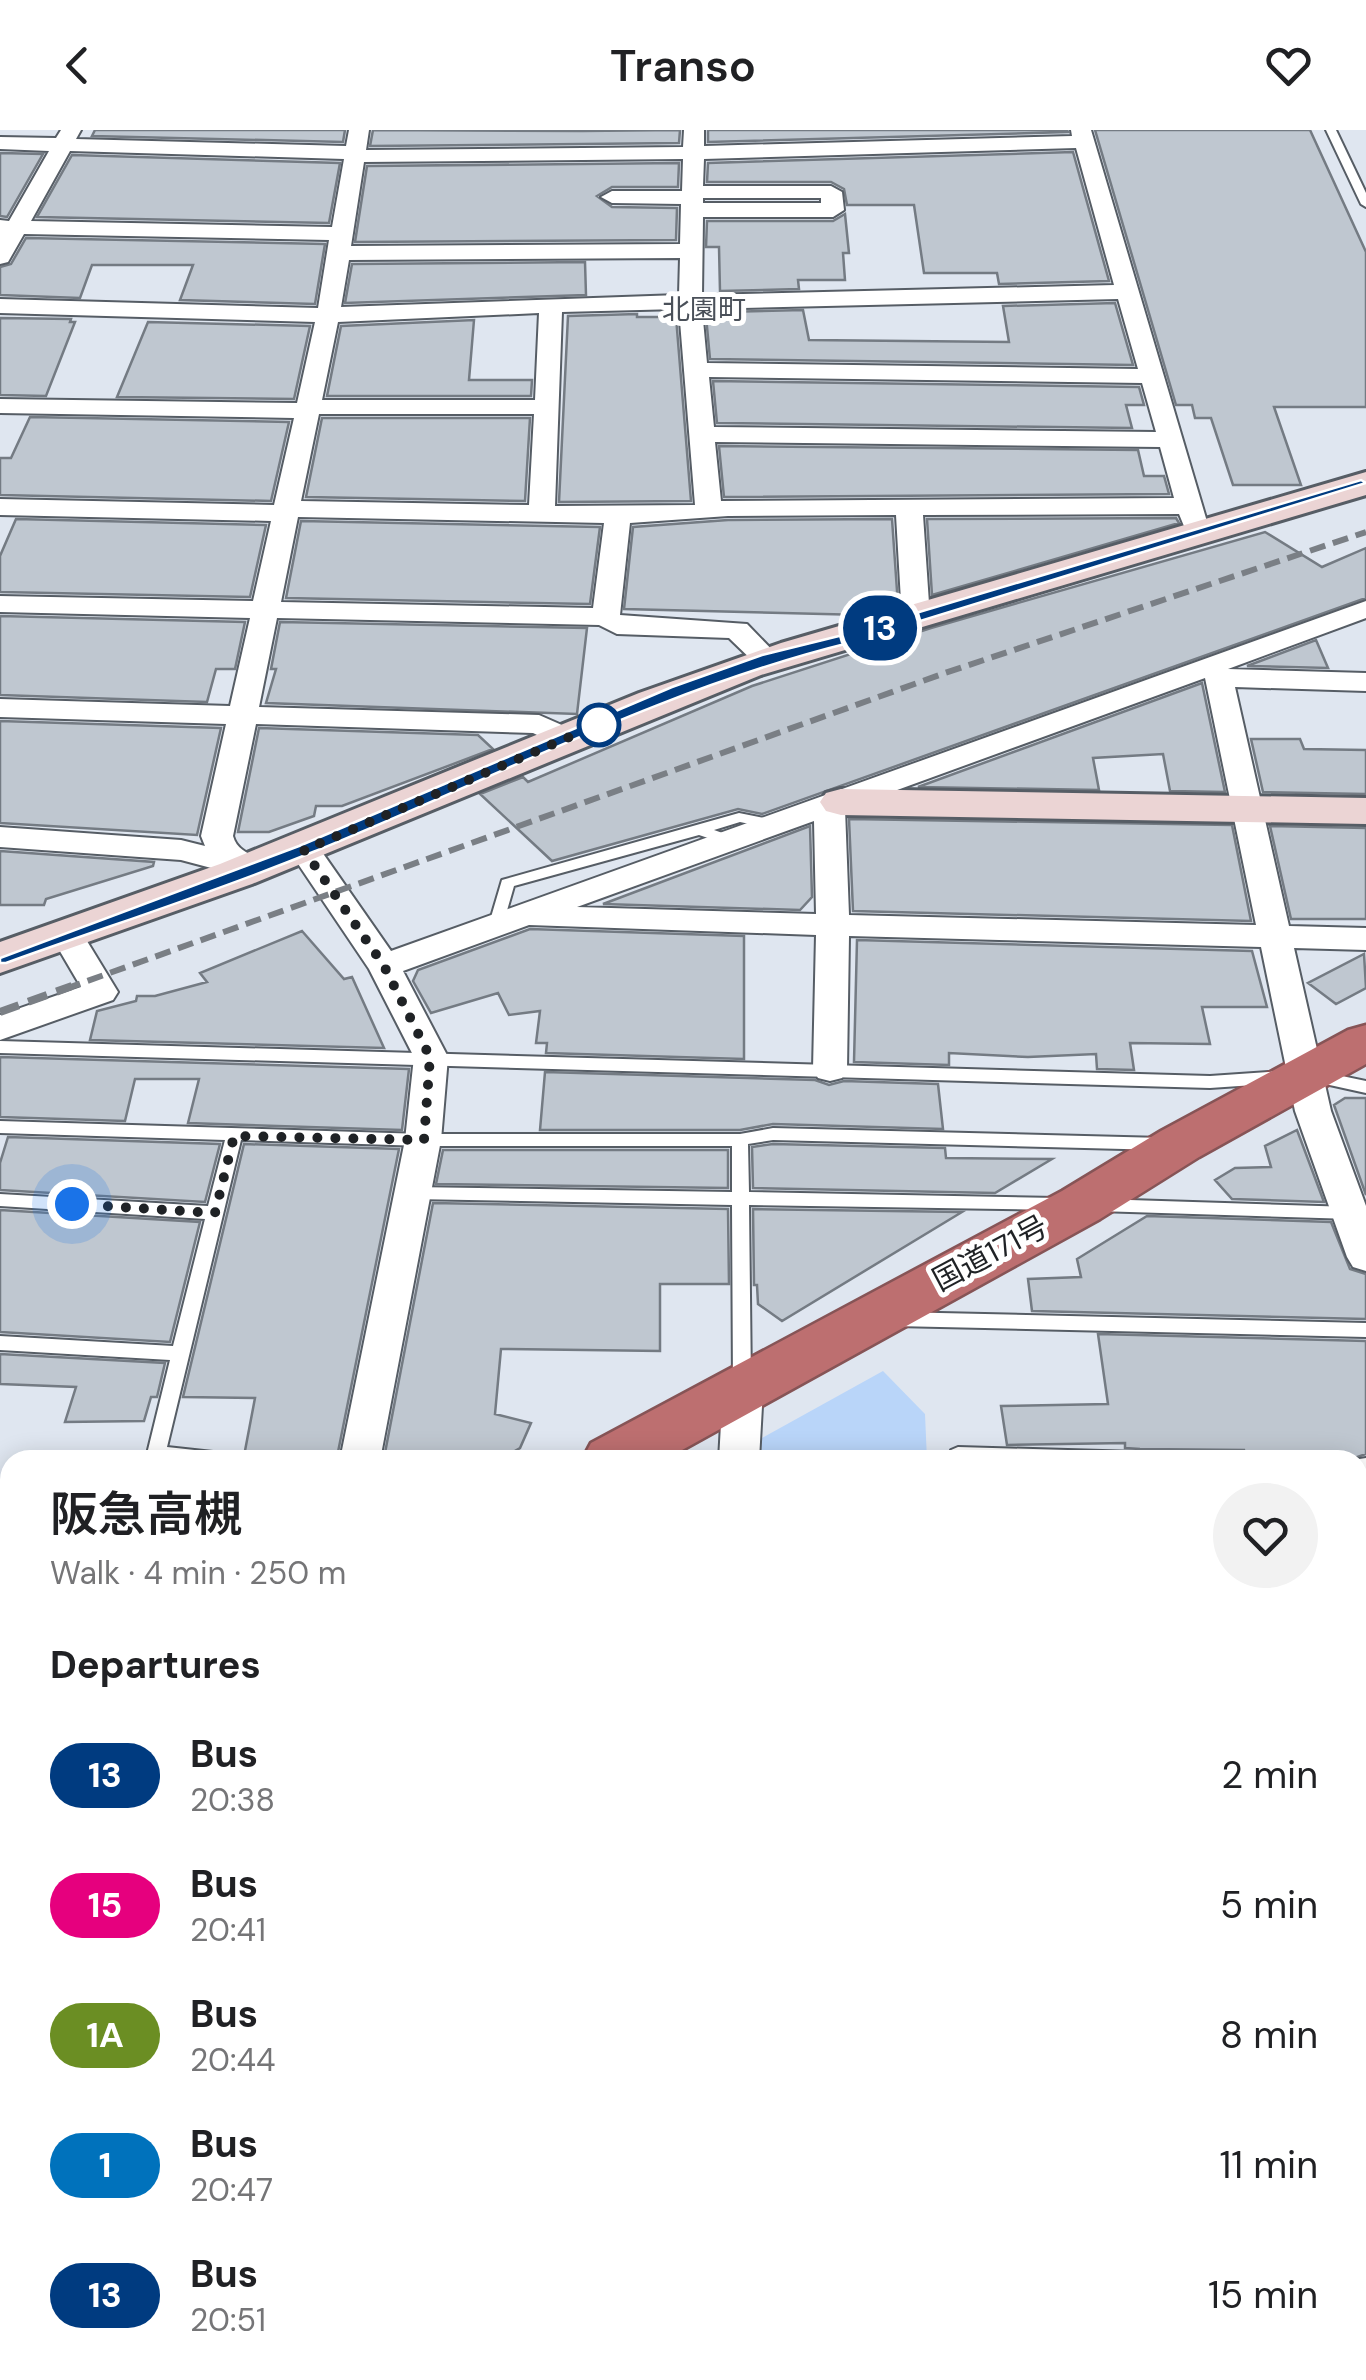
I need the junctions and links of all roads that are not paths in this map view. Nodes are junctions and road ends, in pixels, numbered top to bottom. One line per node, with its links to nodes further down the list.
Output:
1 (360, 130): 10 (street)
2 (479, 130): 11 (street)
3 (561, 130): 12 (street)
4 (1331, 130): 13 (lane)
5 (1082, 136): 7 (street); 22 (street)
6 (67, 137): 9 (street); 10 (street); 18 (street)
7 (981, 137): 8 (street)
8 (694, 142): 12 (street); 16 (street)
9 (0, 143)
10 (354, 155): 11 (street); 19 (street)
11 (475, 156): 12 (street)
12 (557, 156)
13 (1350, 172): 14 (lane); 17 (lane)
14 (1366, 172)
15 (612, 197): 16 (street)
16 (692, 200): 16 (street); 20 (street)
17 (1366, 204)
18 (8, 227): 19 (street); 21 (street)
19 (340, 243): 20 (street); 26 (street)
20 (690, 250): 23 (street)
21 (0, 257)
22 (1128, 292): 23 (street); 28 (street)
23 (690, 304): 24 (street); 27 (street)
24 (551, 305): 26 (street); 30 (street)
25 (0, 306): 26 (street)
26 (328, 314): 31 (street)
27 (697, 370): 28 (street); 32 (street)
28 (1152, 376): 33 (street)
29 (0, 406): 31 (street)
30 (548, 407): 31 (street); 39 (street)
31 (308, 409): 38 (street)
32 (704, 434): 33 (street); 37 (street)
33 (1170, 440): 41 (street)
34 (1366, 483): 41 (street)
35 (909, 506): 37 (street); 41 (street); 46 (street)
36 (0, 507): 38 (street)
37 (709, 510): 40 (street)
38 (286, 511): 39 (street); 44 (street)
39 (542, 513): 40 (street)
40 (618, 515): 45 (street)
41 (1193, 519): 46 (street)
42 (0, 604): 44 (street)
43 (1366, 609): 48 (street)
44 (264, 610): 45 (street); 51 (street)
45 (606, 618): 47 (street)
46 (916, 618): 47 (street)
47 (768, 658): 52 (street)
48 (1216, 673): 49 (street); 53 (street); 54 (street)
49 (1366, 682)
50 (0, 708): 51 (street)
51 (242, 714): 52 (street); 60 (street)
52 (569, 739): 58 (street)
53 (835, 804): 54 (street); 56 (street); 63 (street)
54 (1250, 808): 55 (street); 65 (street)
55 (1366, 811)
56 (713, 835): 59 (lane); 61 (street)
57 (0, 836): 60 (street)
58 (304, 850): 60 (street); 68 (street)
59 (594, 860): 61 (lane); 62 (lane)
60 (253, 869): 64 (street)
61 (586, 891): 62 (street)
62 (508, 920): 63 (street); 68 (street)
63 (832, 923): 65 (street); 73 (street)
64 (67, 936): 67 (street); 69 (street)
65 (1276, 936): 66 (street); 74 (street)
66 (1366, 939)
67 (0, 958)
68 (384, 966): 72 (street)
69 (0, 1028)
70 (1366, 1042): 74 (highway, 国道171号)
71 (0, 1047): 72 (lane)
72 (430, 1057): 73 (lane); 78 (street)
73 (830, 1069): 74 (lane)
74 (1307, 1075): 75 (lane); 80 (highway, 国道171号); 81 (street)
75 (1366, 1087)
76 (0, 1126): 77 (lane)
77 (234, 1136): 78 (lane); 86 (lane)
78 (424, 1140): 79 (lane); 82 (street)
79 (740, 1140): 80 (lane); 84 (lane)
80 (1180, 1144): 85 (highway, 国道171号)
81 (1352, 1192): 85 (lane); 87 (street)
82 (413, 1193): 84 (lane); 94 (street)
83 (0, 1200): 86 (lane)
84 (744, 1201): 85 (lane); 92 (lane)
85 (1081, 1204): 88 (highway, 国道171号)
86 (215, 1213): 91 (lane)
87 (1366, 1257)
88 (870, 1319): 89 (lane); 92 (highway, 国道171号)
89 (1366, 1330)
90 (0, 1343): 91 (lane)
91 (181, 1354): 93 (lane)
92 (743, 1388): 95 (highway, 国道171号); 96 (street)
93 (157, 1450)
94 (362, 1450)
95 (630, 1450)
96 (739, 1450)

